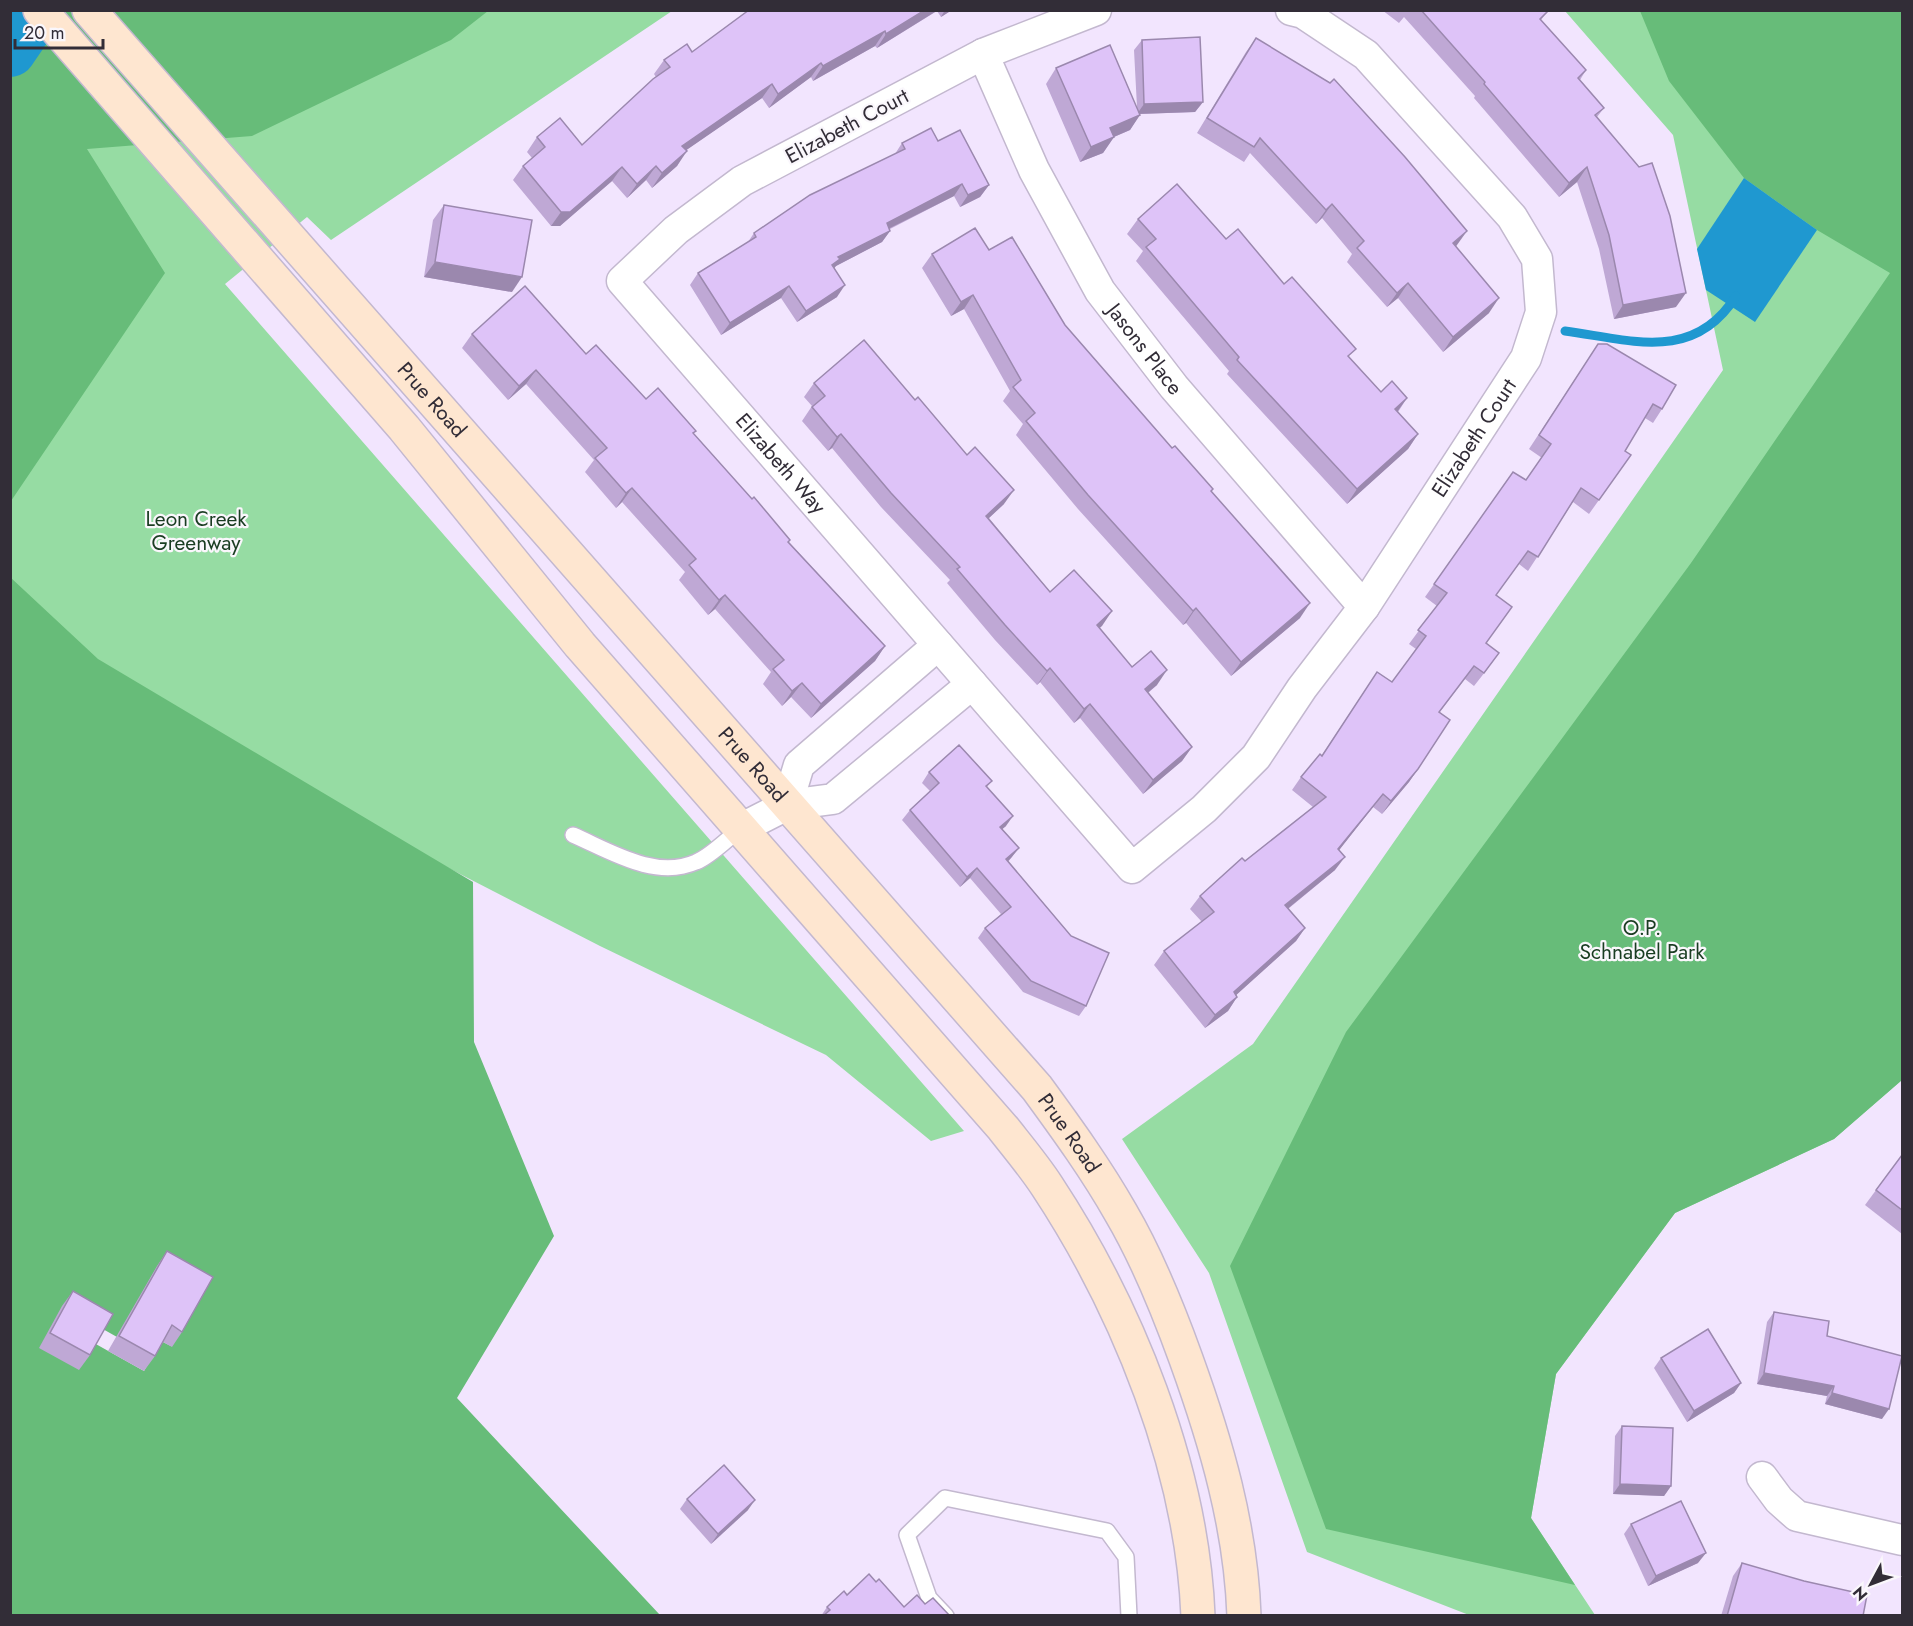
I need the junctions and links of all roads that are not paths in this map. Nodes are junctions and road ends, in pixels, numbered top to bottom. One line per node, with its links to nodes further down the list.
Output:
1 (40, 10): 11 (main road, Prue Road)
2 (89, 10): 10 (main road, Prue Road)
3 (1096, 10): 5 (street, Elizabeth Court)
4 (1291, 10): 7 (street, Elizabeth Court)
5 (982, 54): 6 (street, Elizabeth Court); 7 (street, Jasons Place)
6 (622, 281): 8 (street, Elizabeth Way)
7 (1364, 607): 13 (street, Elizabeth Court)
8 (939, 645): 9 (street, Elizabeth Way); 10 (street)
9 (972, 684): 10 (street); 13 (street, Elizabeth Way)
10 (787, 805): 11 (street); 19 (main road, Prue Road)
11 (740, 829): 12 (lane); 18 (main road, Prue Road)
12 (573, 835)
13 (1132, 868)
14 (1762, 1477): 15 (street)
15 (1902, 1540)
16 (946, 1616): 17 (lane)
17 (1129, 1616)
18 (1198, 1616)
19 (1244, 1616)

